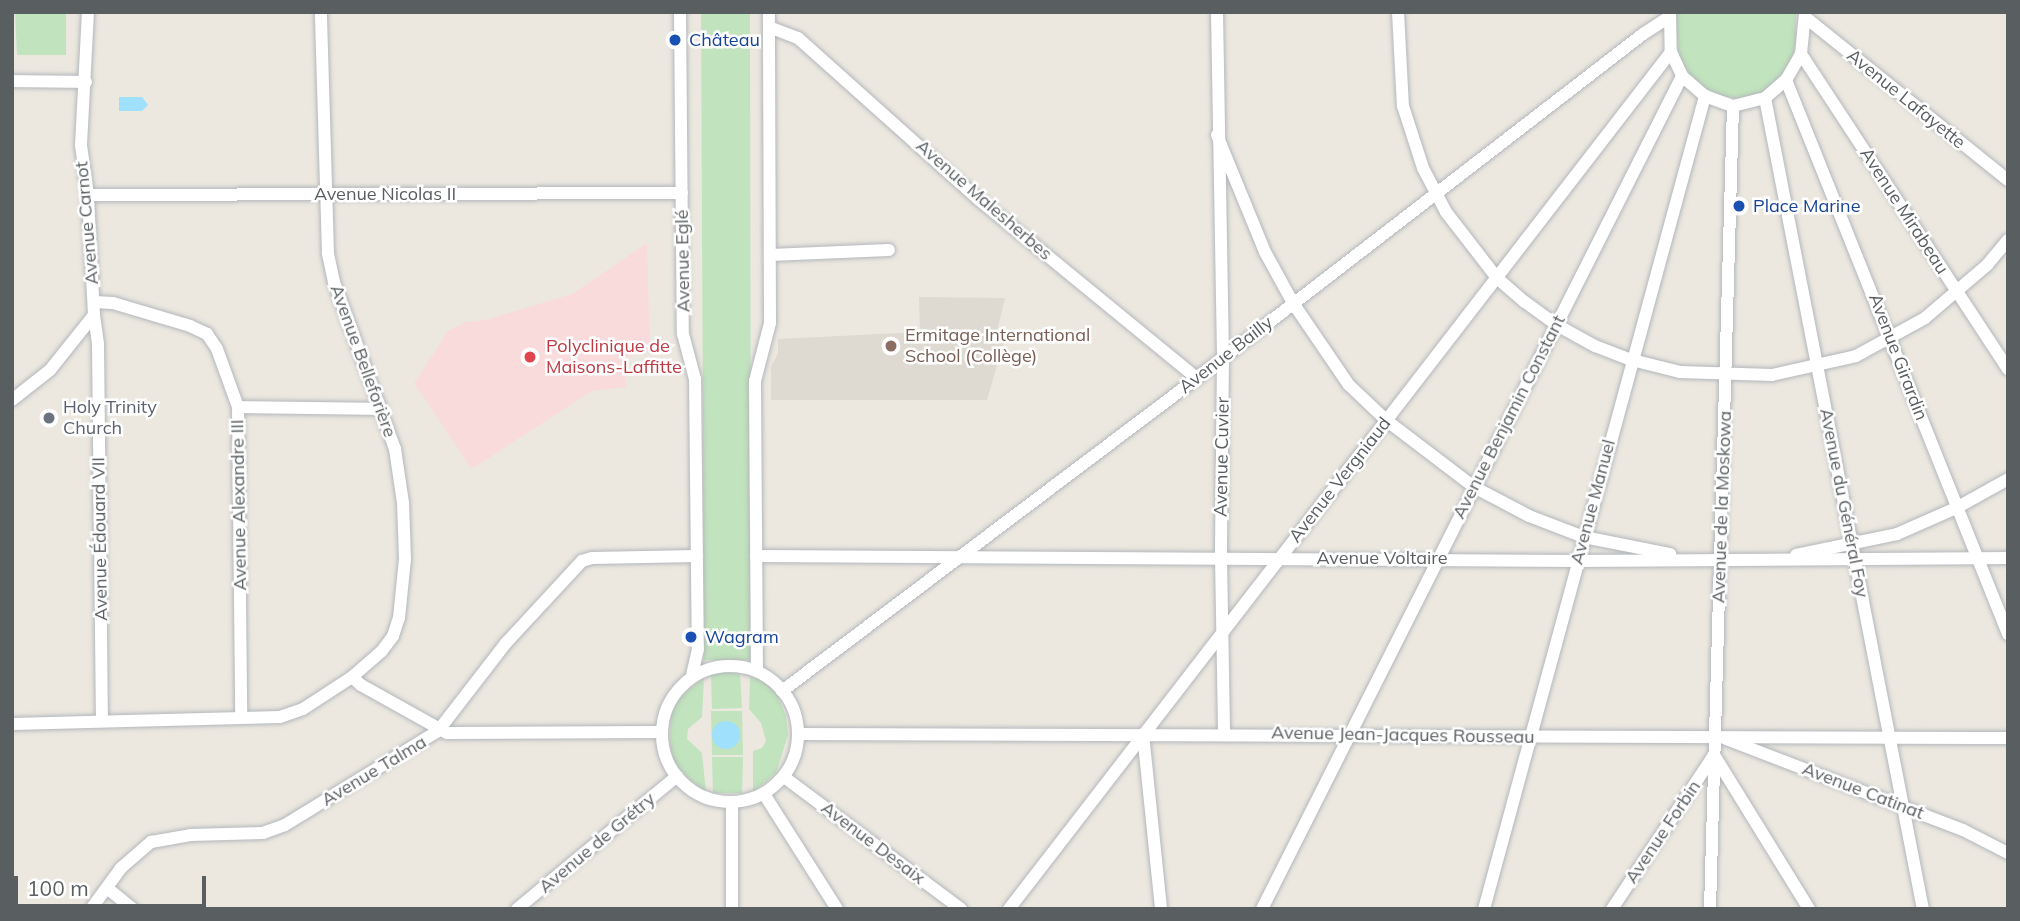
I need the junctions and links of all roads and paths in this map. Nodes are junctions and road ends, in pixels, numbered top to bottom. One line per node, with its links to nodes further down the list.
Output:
1 (88, 12): 15 (street, Avenue Carnot)
2 (321, 12): 22 (street, Avenue Belleforière)
3 (680, 12): 21 (street, Avenue Eglé)
4 (769, 12): 9 (street)
5 (1217, 12): 19 (street, Avenue Cuvier)
6 (1398, 12): 23 (street)
7 (1670, 15): 10 (street); 23 (street, Avenue Bailly)
8 (1805, 15): 11 (street); 20 (street, Avenue Lafayette)
9 (769, 27): 27 (street); 39 (street, Avenue Malesherbes)
10 (1671, 52): 12 (street); 28 (street, Avenue Vergniaud)
11 (1801, 54): 13 (street); 29 (street, Avenue Mirabeau)
12 (1682, 76): 16 (street); 32 (street, Avenue Benjamin Constant)
13 (1786, 80): 17 (street); 33 (street, Avenue Girardin)
14 (12, 81): 15 (street)
15 (86, 82): 24 (street, Avenue Carnot)
16 (1705, 96): 18 (street); 35 (street, Avenue Manuel)
17 (1765, 98): 18 (street); 36 (street, Avenue du Général Foy)
18 (1733, 106): 38 (street, Avenue de la Moskowa)
19 (1217, 135): 30 (street); 34 (street, Avenue Cuvier)
20 (2008, 180)
21 (682, 193): 22 (street, Avenue Nicolas II); 49 (street, Avenue Eglé)
22 (326, 194): 24 (street, Avenue Nicolas II); 42 (street, Avenue Belleforière)
23 (1435, 194): 28 (street); 30 (street, Avenue Bailly)
24 (88, 195): 31 (street, Avenue Carnot)
25 (2008, 240): 29 (street)
26 (889, 250): 27 (street)
27 (769, 255): 50 (street)
28 (1497, 278): 32 (street); 43 (street, Avenue Vergniaud)
29 (1957, 292): 33 (street); 37 (street, Avenue Mirabeau)
30 (1293, 303): 34 (street, Avenue Bailly); 43 (street)
31 (94, 309): 40 (street); 41 (street, Avenue Alexandre III); 67 (street, Avenue Édouard VII)
32 (1555, 324): 35 (street); 45 (street, Avenue Benjamin Constant)
33 (1892, 339): 36 (street); 46 (street, Avenue Girardin)
34 (1223, 357): 39 (street, Avenue Bailly); 51 (street, Avenue Cuvier)
35 (1632, 360): 38 (street); 47 (street, Avenue Manuel)
36 (1817, 368): 38 (street); 48 (street, Avenue du Général Foy)
37 (2008, 369)
38 (1726, 375): 57 (street, Avenue de la Moskowa)
39 (1197, 378): 52 (street, Avenue Bailly)
40 (12, 400)
41 (238, 407): 42 (street); 66 (street, Avenue Alexandre III)
42 (382, 409): 64 (street, Avenue Belleforière)
43 (1386, 420): 45 (street); 53 (street, Avenue Vergniaud)
44 (2008, 479): 46 (street)
45 (1474, 487): 47 (street); 54 (street, Avenue Benjamin Constant)
46 (1956, 508): 48 (street); 56 (street, Avenue Girardin)
47 (1584, 537): 57 (street); 58 (street, Avenue Manuel)
48 (1851, 546): 57 (street); 59 (street, Avenue du Général Foy)
49 (697, 556): 63 (street, Avenue Eglé); 69 (street, Avenue Talma)
50 (756, 556): 52 (street, Avenue Voltaire); 62 (street)
51 (1221, 557): 52 (street, Avenue Voltaire); 53 (street, Avenue Voltaire); 60 (street, Avenue Cuvier)
52 (956, 558): 65 (street, Avenue Bailly)
53 (1279, 558): 54 (street, Avenue Voltaire); 60 (street, Avenue Vergniaud)
54 (1438, 558): 58 (street, Avenue Voltaire); 75 (street, Avenue Benjamin Constant)
55 (2008, 558): 56 (street, Avenue Voltaire)
56 (1977, 559): 59 (street, Avenue Voltaire); 61 (street, Avenue Girardin)
57 (1721, 560): 58 (street, Avenue Voltaire); 59 (street, Avenue Voltaire); 74 (street, Avenue de la Moskowa)
58 (1577, 561): 76 (street, Avenue Manuel)
59 (1855, 561): 77 (street, Avenue du Général Foy)
60 (1222, 632): 71 (street, Avenue Cuvier); 73 (street, Avenue Vergniaud)
61 (2008, 635)
62 (757, 671): 63 (street); 65 (street)
63 (692, 675): 70 (street)
64 (352, 677): 66 (street, Avenue Belleforière); 69 (street)
65 (782, 691): 72 (street)
66 (241, 717): 67 (street, Avenue Belleforière)
67 (102, 721): 68 (street, Avenue Belleforière)
68 (12, 723)
69 (439, 731): 70 (street); 86 (street, Avenue Talma)
70 (661, 732): 80 (street)
71 (1224, 733): 73 (street, Avenue Jean-Jacques Rousseau); 75 (street, Avenue Jean-Jacques Rousseau)
72 (799, 734): 73 (street, Avenue Jean-Jacques Rousseau); 81 (street)
73 (1143, 734): 93 (street, Avenue Vergniaud); 94 (street)
74 (1716, 735): 76 (street, Avenue Jean-Jacques Rousseau); 77 (street, Avenue Jean-Jacques Rousseau); 79 (street, Avenue de la Moskowa); 84 (street, Avenue Catinat)
75 (1349, 736): 76 (street, Avenue Jean-Jacques Rousseau); 95 (street, Avenue Benjamin Constant)
76 (1531, 737): 96 (street, Avenue Manuel)
77 (1889, 737): 78 (street, Avenue Jean-Jacques Rousseau); 84 (street, Avenue du Général Foy)
78 (2008, 738)
79 (1714, 755): 97 (street, Avenue Forbin); 98 (street, Avenue de la Moskowa); 99 (street)
80 (677, 776): 83 (street); 89 (street, Avenue de Grétry)
81 (784, 777): 82 (street); 92 (street, Avenue Desaix)
82 (764, 794): 83 (street); 91 (street)
83 (732, 803): 90 (street)
84 (1903, 806): 85 (street, Avenue Catinat); 100 (street, Avenue du Général Foy)
85 (2008, 853)
86 (107, 888): 87 (street, Avenue Talma); 88 (street)
87 (91, 909)
88 (133, 909)
89 (517, 909)
90 (732, 909)
91 (837, 909)
92 (961, 909)
93 (1009, 909)
94 (1161, 909)
95 (1262, 909)
96 (1484, 909)
97 (1612, 909)
98 (1710, 909)
99 (1809, 909)
100 (1923, 909)

